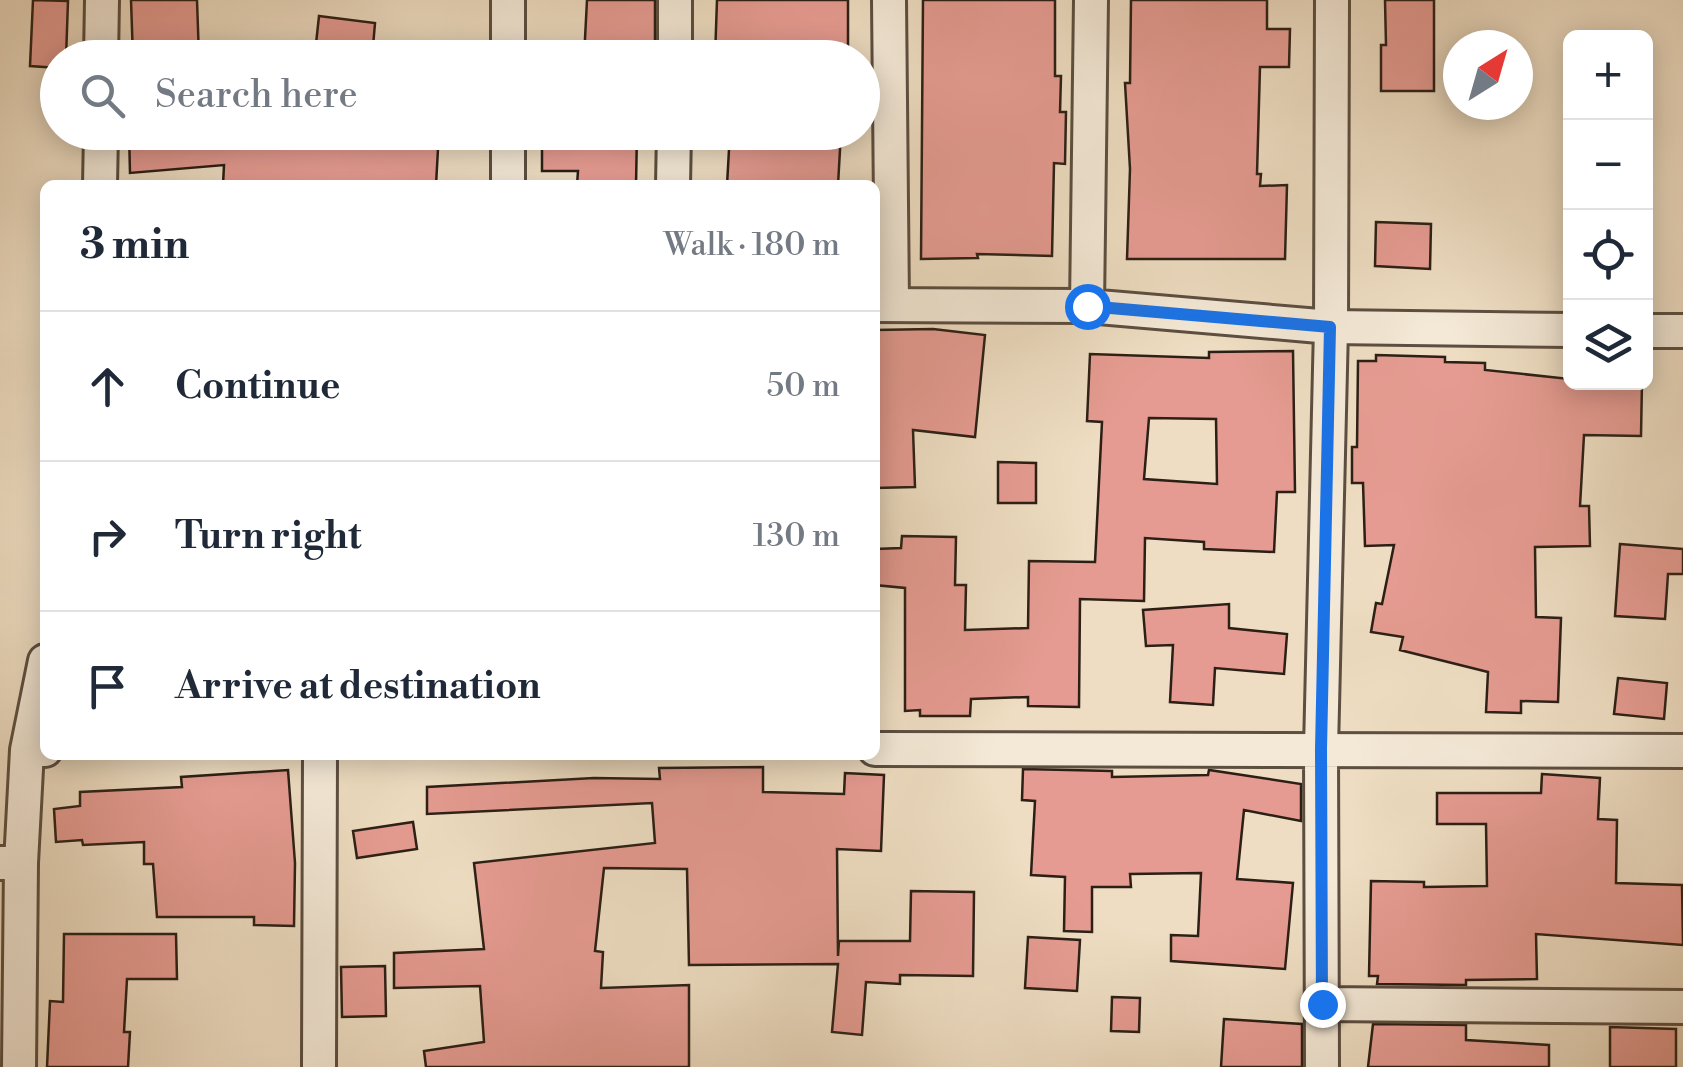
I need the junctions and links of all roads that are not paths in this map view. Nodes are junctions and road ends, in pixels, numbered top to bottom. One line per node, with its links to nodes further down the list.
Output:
1 (102, 0): 7 (street)
2 (508, 0): 8 (street)
3 (675, 0): 9 (street)
4 (889, 0): 16 (street)
5 (1091, 0): 17 (street)
6 (1332, 0): 18 (street)
7 (101, 40)
8 (508, 40)
9 (675, 40)
10 (100, 150): 13 (street)
11 (508, 150): 14 (street)
12 (674, 150): 15 (street)
13 (100, 180)
14 (508, 180)
15 (673, 180)
16 (884, 305): 17 (street)
17 (1087, 306): 18 (street)
18 (1330, 327): 19 (street); 24 (street)
19 (1563, 330)
20 (1653, 331): 21 (street)
21 (1683, 331)
22 (40, 710): 25 (street)
23 (880, 748): 24 (street)
24 (1321, 749): 26 (street); 29 (street)
25 (36, 750): 28 (street)
26 (1683, 751)
27 (320, 760): 32 (street)
28 (10, 863): 31 (street)
29 (1322, 1004): 30 (street); 33 (street)
30 (1683, 1007)
31 (19, 1067)
32 (320, 1067)
33 (1322, 1067)

